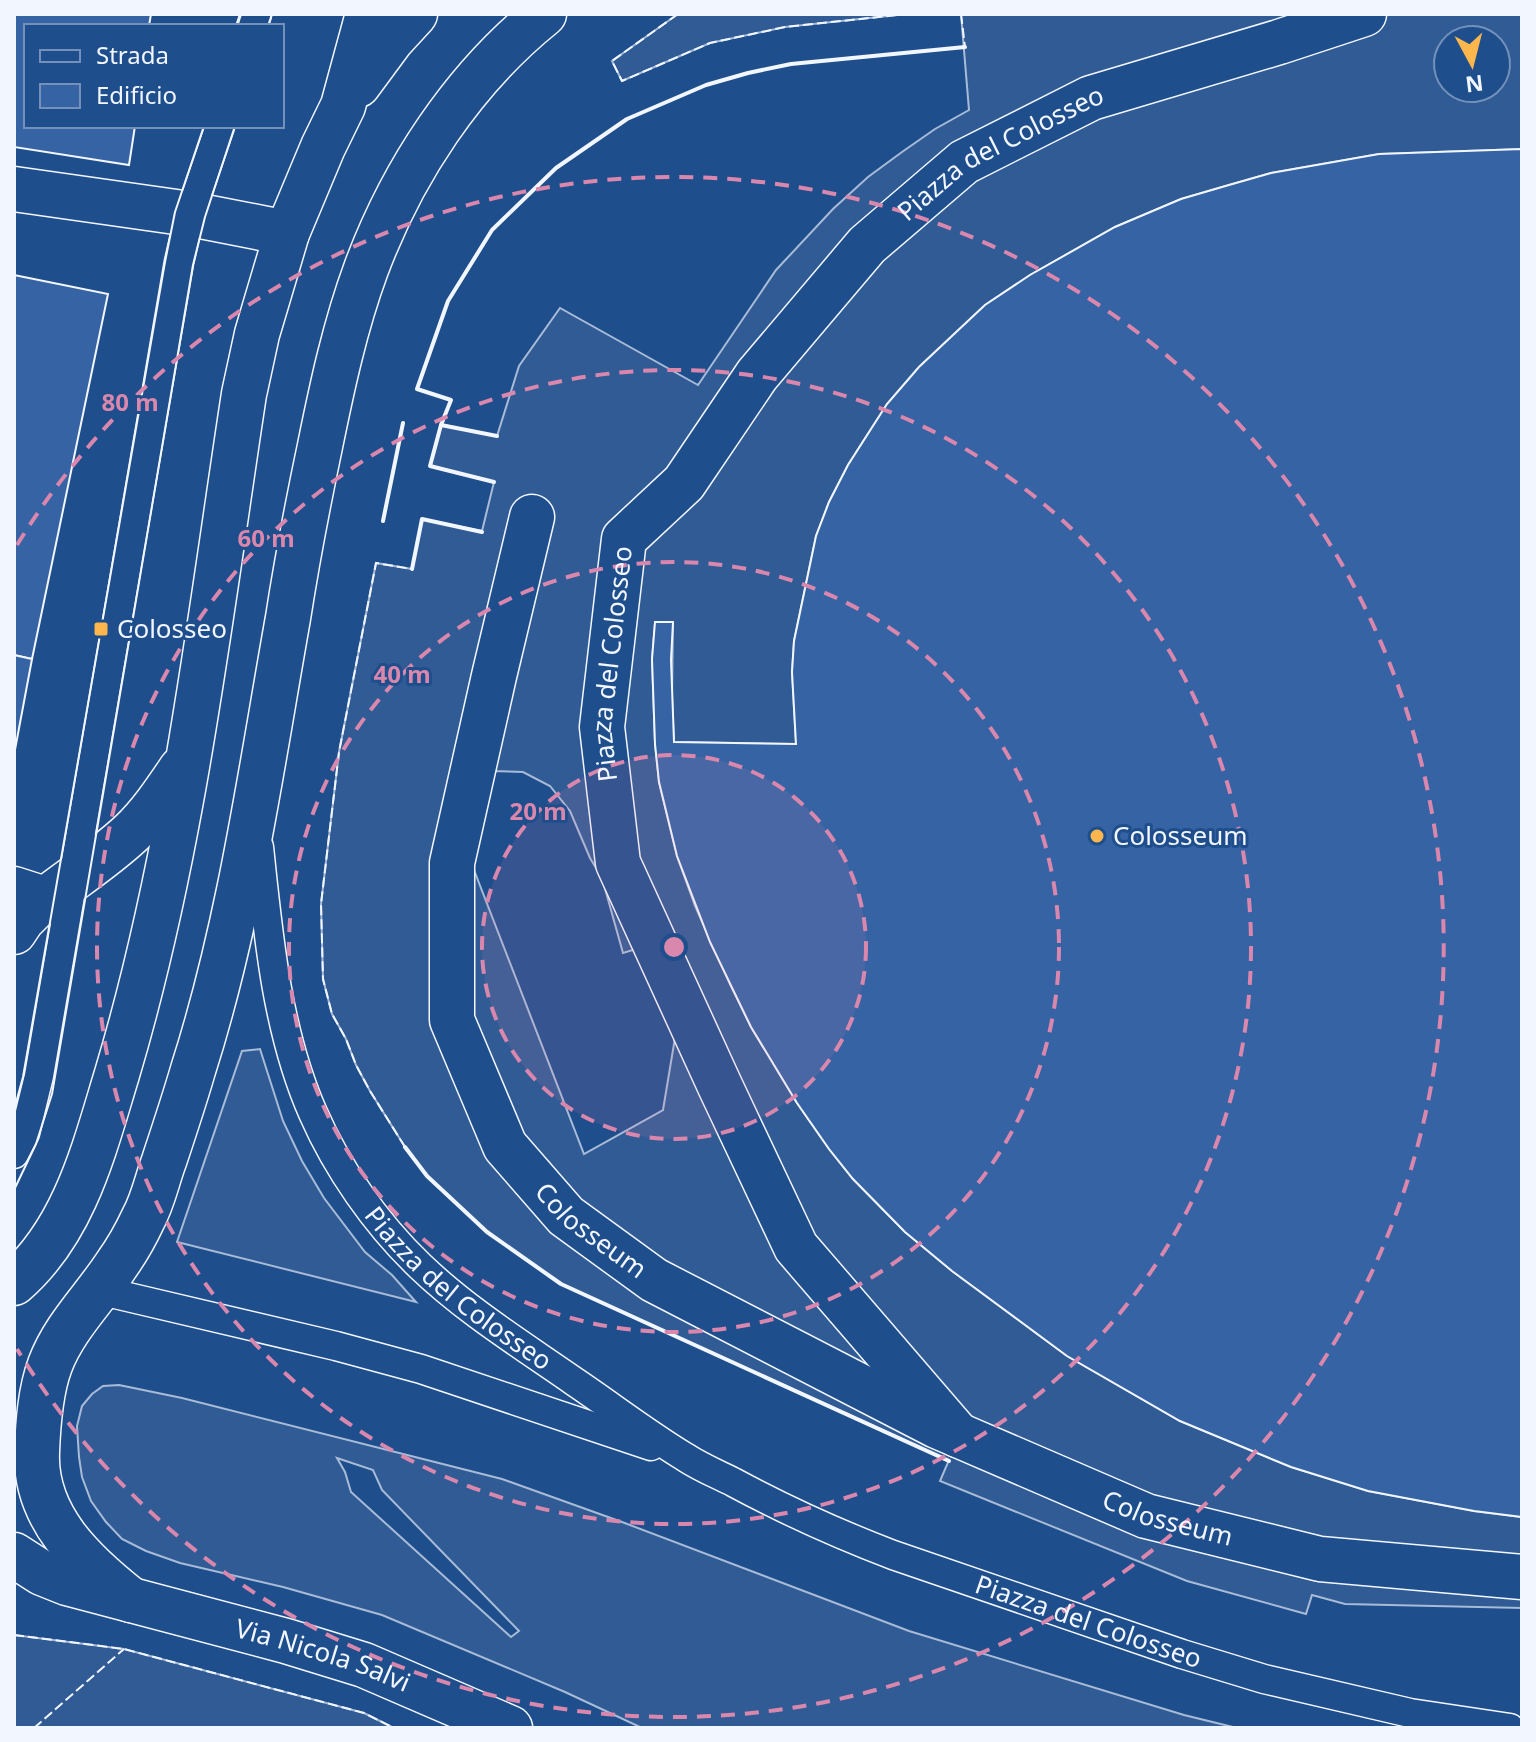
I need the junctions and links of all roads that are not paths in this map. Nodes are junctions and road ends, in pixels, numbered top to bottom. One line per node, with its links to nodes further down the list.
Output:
1 (368, 14): 5 (street)
2 (415, 14): 5 (street)
3 (544, 14): 12 (street, Piazza del Colosseo)
4 (1364, 14): 18 (street, Piazza del Colosseo)
5 (343, 106): 9 (street)
6 (219, 128): 8 (lane)
7 (14, 189): 8 (street)
8 (190, 214): 9 (street); 13 (lane)
9 (287, 233): 11 (street)
10 (532, 517): 18 (street, Colosseum)
11 (187, 761): 13 (street); 16 (street)
12 (260, 780): 17 (street, Piazza del Colosseo); 19 (lane, Piazza del Colosseo)
13 (44, 889): 14 (street); 15 (lane)
14 (14, 932)
15 (14, 1154)
16 (19, 1275): 17 (street)
17 (98, 1290): 19 (lane, Piazza del Colosseo); 22 (street, Piazza del Colosseo)
18 (958, 1435): 21 (street, Colosseum)
19 (686, 1458): 24 (lane, Piazza del Colosseo)
20 (14, 1555): 22 (street)
21 (1522, 1577)
22 (131, 1600): 23 (street, Via Nicola Salvi)
23 (510, 1728)
24 (1510, 1728)

